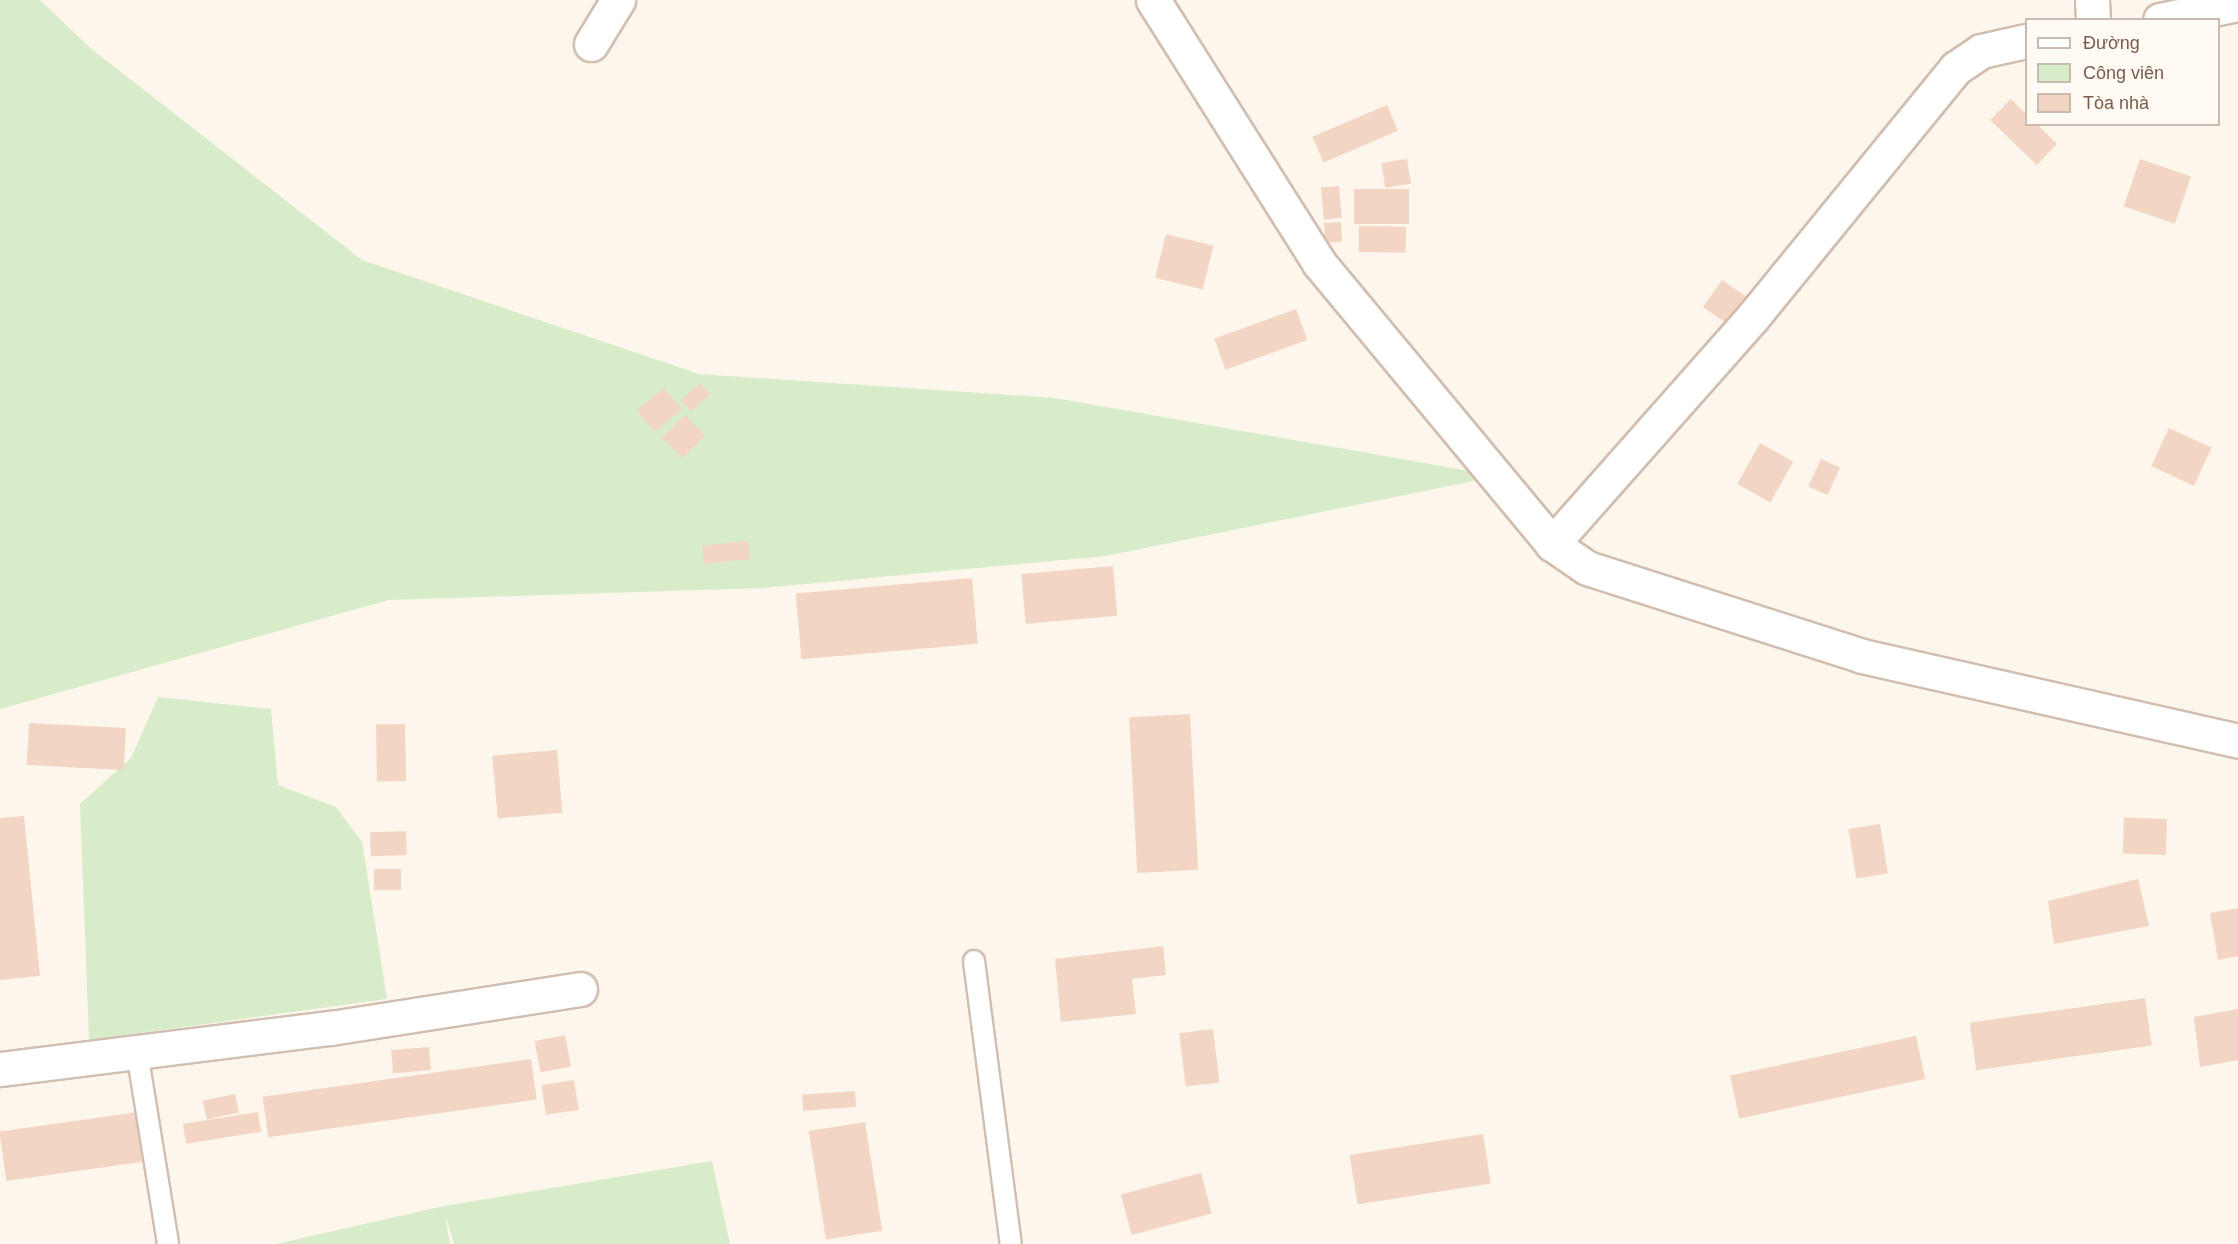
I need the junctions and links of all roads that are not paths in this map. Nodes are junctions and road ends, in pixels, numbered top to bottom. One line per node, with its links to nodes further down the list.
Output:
1 (618, 0): 8 (street)
2 (1154, 0): 9 (street)
3 (2092, 0): 5 (street)
4 (2238, 4): 6 (street)
5 (2093, 18)
6 (2170, 18)
7 (2025, 40): 9 (street)
8 (591, 44)
9 (1552, 544): 10 (street)
10 (2238, 741)
11 (974, 961): 16 (lane)
12 (580, 989): 13 (street)
13 (137, 1052): 14 (street); 15 (lane)
14 (0, 1069)
15 (168, 1244)
16 (1011, 1244)

